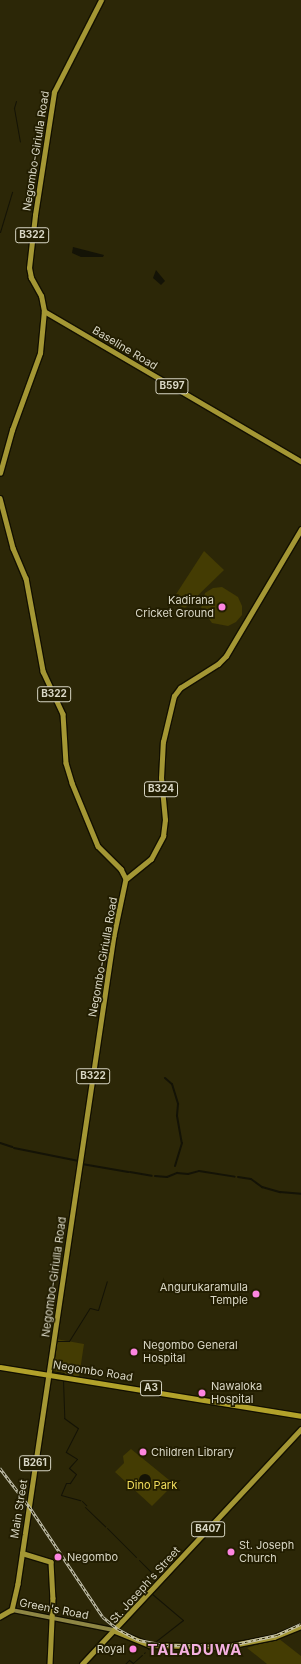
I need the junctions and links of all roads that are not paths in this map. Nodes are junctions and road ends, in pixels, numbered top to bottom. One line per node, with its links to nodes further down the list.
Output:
1 (101, 0): 2 (main road, Negombo-Giriulla Road / B322)
2 (44, 311): 3 (main road, Baseline Road / B597); 4 (main road, Negombo-Giriulla Road / B322)
3 (301, 461)
4 (0, 473)
5 (0, 498): 7 (main road, B322)
6 (301, 529): 7 (main road, B324)
7 (126, 879): 9 (main road, Negombo-Giriulla Road / B322)
8 (0, 1365): 9 (highway, Negombo Road / A3)
9 (49, 1373): 10 (highway, Negombo Road / A3); 12 (main road, Main Street / B261)
10 (301, 1415)
11 (301, 1429): 17 (main road, St. Joseph's Street / B407)
12 (22, 1553): 13 (main road, Main Street / B261); 15 (main road)
13 (12, 1610): 14 (main road); 15 (main road, Green's Road)
14 (0, 1616)
15 (52, 1619): 17 (main road, Green's Road); 18 (main road)
16 (301, 1626): 17 (main road)
17 (115, 1631): 19 (main road, St. Joseph's Street / B407)
18 (50, 1664)
19 (82, 1664)

